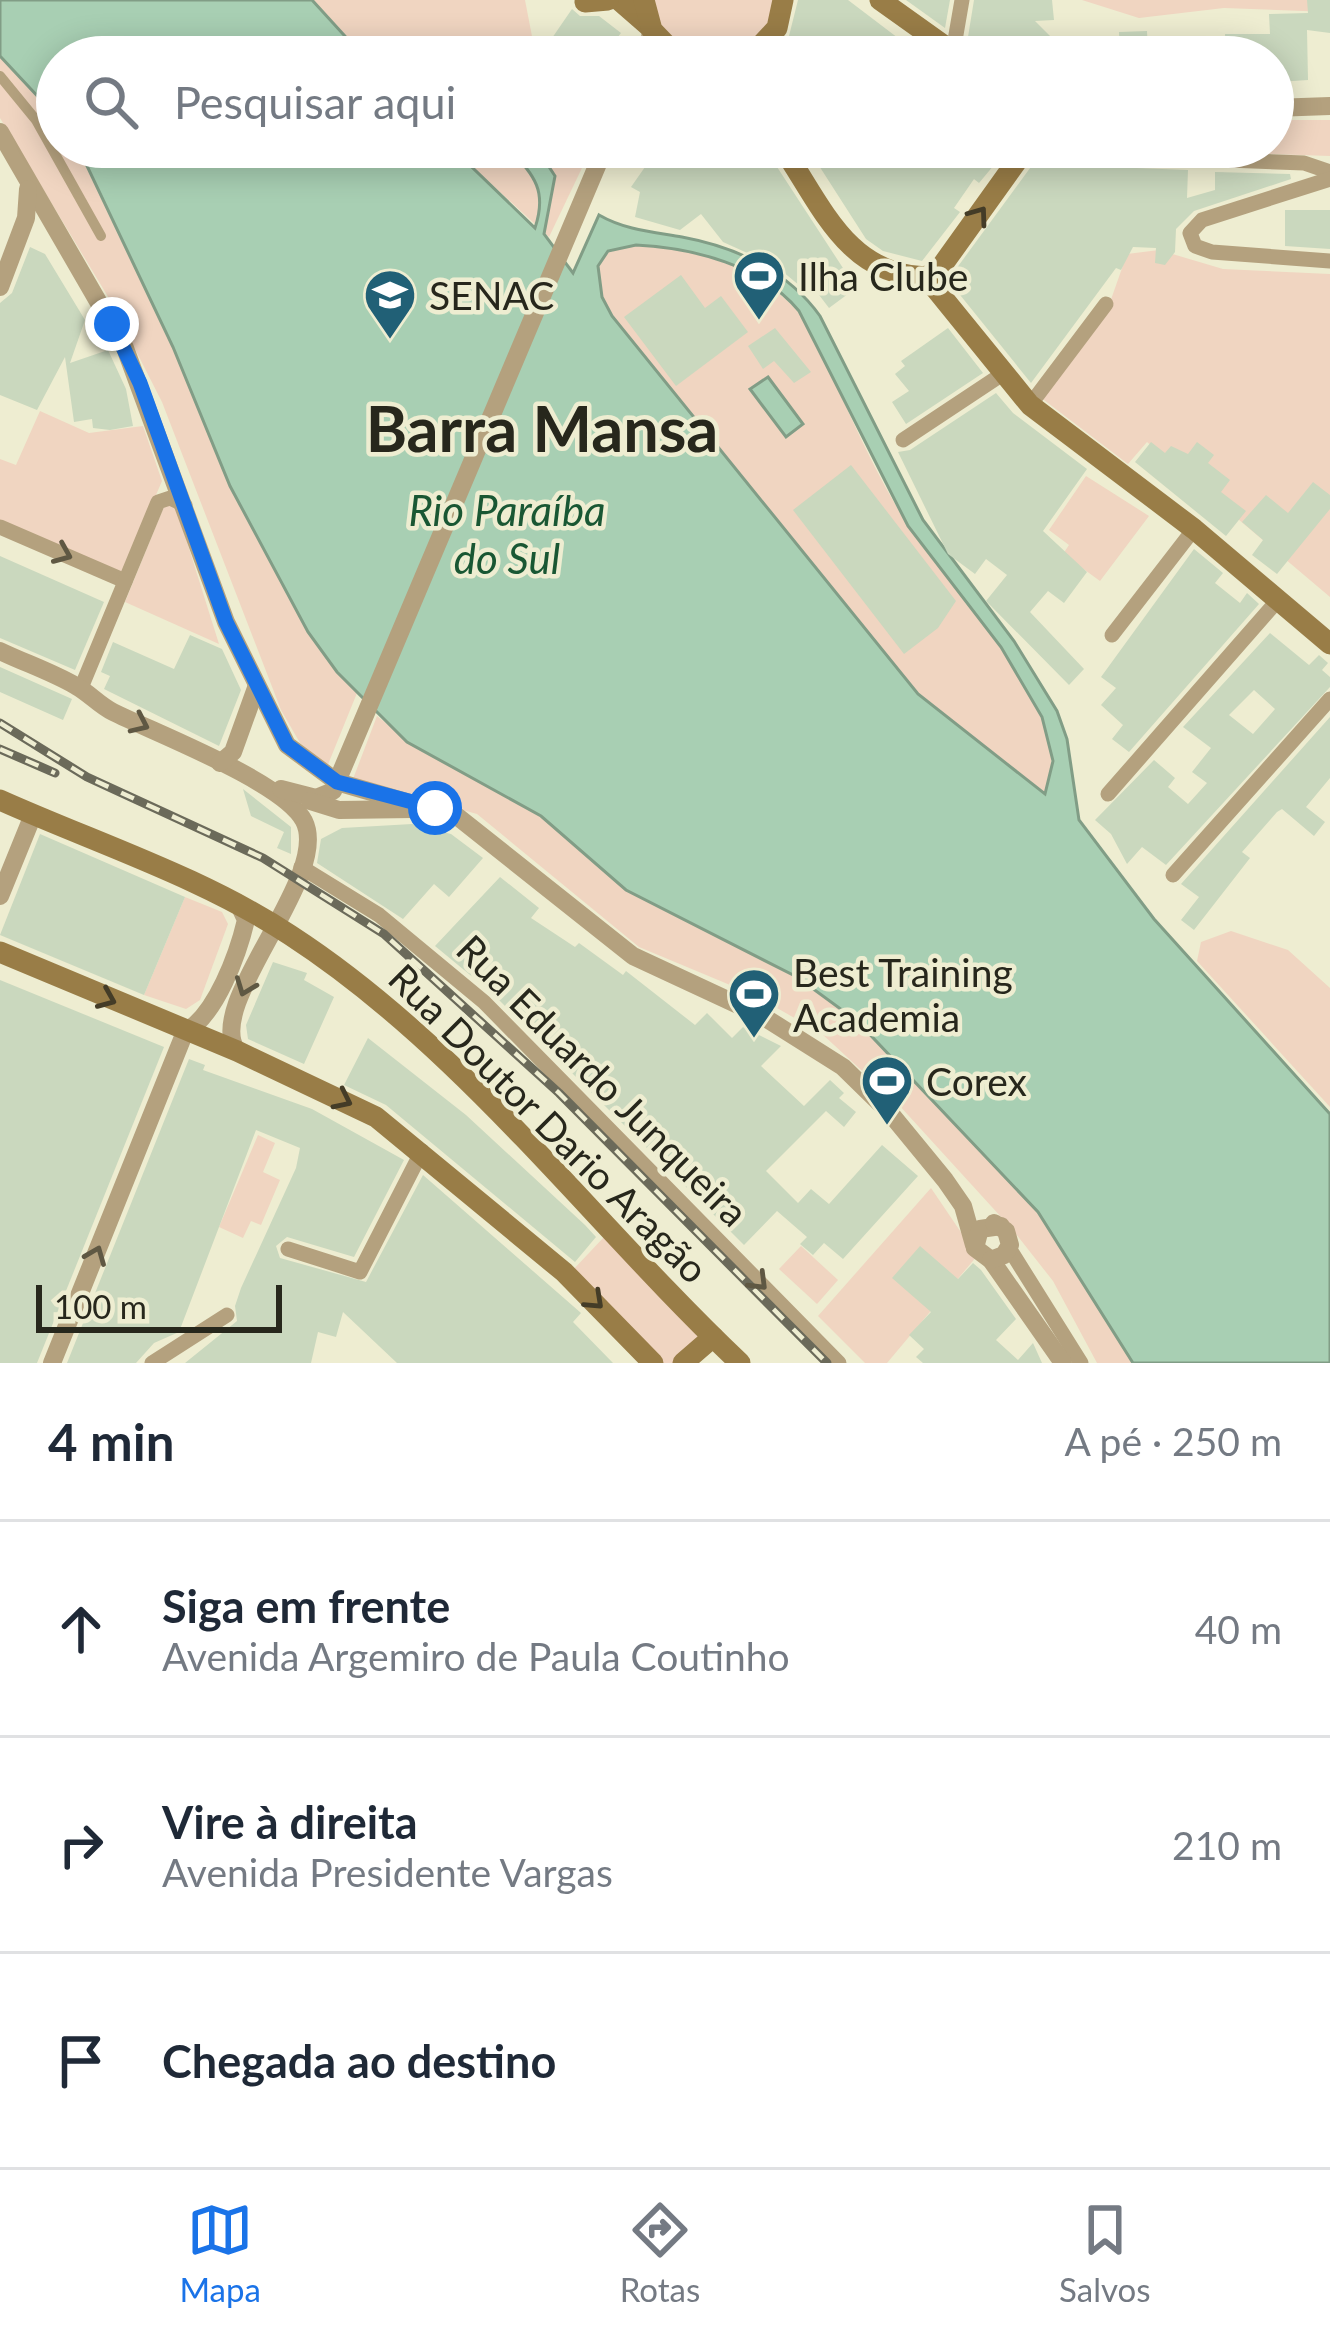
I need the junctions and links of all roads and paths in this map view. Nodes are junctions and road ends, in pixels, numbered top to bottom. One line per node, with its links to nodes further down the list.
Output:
1 (619, 0): 6 (main road)
2 (644, 0): 6 (main road)
3 (783, 0): 9 (main road)
4 (880, 0): 10 (main road)
5 (962, 0): 11 (street)
6 (651, 28): 7 (street); 8 (main road)
7 (650, 36)
8 (658, 36)
9 (770, 36)
10 (931, 36)
11 (959, 36)
12 (0, 76): 15 (street)
13 (1330, 106): 14 (street)
14 (1294, 107)
15 (36, 120)
16 (0, 132): 23 (street)
17 (1294, 162): 22 (street)
18 (63, 168): 24 (street)
19 (595, 168): 46 (street)
20 (797, 168): 28 (main road)
21 (1012, 168): 28 (main road, one-way to 21)
22 (1330, 176): 27 (street)
23 (27, 183): 25 (street); 26 (street)
24 (101, 236)
25 (65, 242): 26 (street); 34 (street)
26 (6, 257): 29 (street)
27 (1330, 261)
28 (926, 277): 31 (main road)
29 (0, 287)
30 (1106, 304): 32 (street)
31 (1001, 375): 32 (main road); 33 (street)
32 (1030, 405): 36 (main road)
33 (902, 440)
34 (185, 505): 37 (street); 43 (street)
35 (0, 527): 37 (street, one-way to 37)
36 (1194, 529): 38 (main road); 39 (street)
37 (125, 581): 42 (street)
38 (1278, 600): 40 (main road); 49 (street)
39 (1112, 635)
40 (1330, 644)
41 (0, 651): 42 (street)
42 (81, 688): 45 (street, one-way to 45)
43 (256, 688): 45 (street); 46 (street)
44 (1330, 698): 54 (street)
45 (220, 763): 47 (street)
46 (340, 773): 48 (street); 51 (street)
47 (241, 774): 48 (street); 53 (street)
48 (281, 789): 51 (street)
49 (1108, 794)
50 (0, 800): 52 (main road, Rua Doutor Dario Aragão)
51 (435, 808): 62 (street)
52 (33, 815): 55 (street); 56 (main road, Rua Doutor Dario Aragão)
53 (301, 867): 57 (street); 75 (street, Rua Eduardo Junqueira, one-way to 75)
54 (1173, 875)
55 (0, 896)
56 (239, 905): 57 (main road, Rua Doutor Dario Aragão); 59 (street)
57 (274, 925): 60 (street, one-way to 60); 69 (main road, Rua Doutor Dario Aragão)
58 (0, 952): 59 (main road, one-way to 59)
59 (185, 1032): 60 (main road); 70 (street, one-way to 59)
60 (237, 1051): 61 (main road, one-way to 61)
61 (422, 1151): 66 (street); 72 (main road, one-way to 72)
62 (963, 1206): 63 (street); 64 (street)
63 (1000, 1226): 64 (street); 65 (street)
64 (974, 1245): 67 (street)
65 (1009, 1248): 67 (street); 77 (street)
66 (289, 1249)
67 (996, 1266): 76 (street)
68 (226, 1315): 71 (street)
69 (713, 1337): 73 (main road); 74 (main road, Rua Doutor Dario Aragão)
70 (52, 1363)
71 (152, 1363)
72 (653, 1363)
73 (683, 1363)
74 (740, 1363)
75 (839, 1363)
76 (1063, 1363)
77 (1081, 1363)

